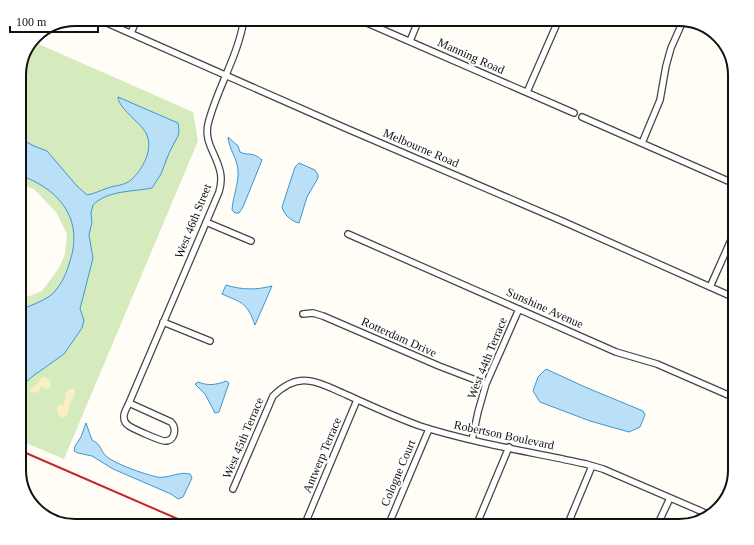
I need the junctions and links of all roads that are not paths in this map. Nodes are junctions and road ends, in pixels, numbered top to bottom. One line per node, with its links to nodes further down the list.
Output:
1 (114, 26): 8 (street, Melbourne Road)
2 (134, 26): 8 (street)
3 (243, 26): 10 (street, West 46th Street)
4 (375, 26): 9 (street, Manning Road)
5 (416, 26): 9 (street)
6 (556, 26): 11 (street)
7 (680, 26): 14 (street)
8 (131, 33): 10 (street, Melbourne Road)
9 (410, 41): 11 (street, Manning Road)
10 (227, 75): 16 (street, West 46th Street); 20 (street, Melbourne Road)
11 (527, 92): 12 (street, Manning Road)
12 (574, 113)
13 (582, 117): 14 (street)
14 (642, 143): 15 (street)
15 (728, 181)
16 (206, 222): 18 (street); 24 (street, West 46th Street)
17 (348, 234): 22 (street, Sunshine Avenue)
18 (251, 241)
19 (728, 247): 20 (street)
20 (710, 287): 21 (street, Melbourne Road)
21 (728, 295)
22 (519, 309): 27 (street, West 44th Terrace); 28 (street, Sunshine Avenue)
23 (303, 314): 27 (street, Rotterdam Drive)
24 (163, 322): 25 (street); 30 (street, West 46th Street)
25 (210, 341)
26 (293, 382): 29 (street, Robertson Boulevard); 35 (street, West 45th Terrace)
27 (486, 384): 32 (street, West 44th Terrace)
28 (728, 395)
29 (357, 400): 31 (street, Robertson Boulevard); 38 (street, Antwerp Terrace)
30 (129, 403): 30 (street, West 46th Street)
31 (429, 429): 32 (street, Robertson Boulevard); 39 (street, Cologne Court)
32 (472, 440): 33 (street, Robertson Boulevard)
33 (509, 447): 34 (street, Robertson Boulevard); 40 (street)
34 (592, 466): 36 (street, Robertson Boulevard); 41 (street)
35 (233, 489)
36 (670, 498): 37 (street, Robertson Boulevard); 42 (street)
37 (704, 512)
38 (307, 519)
39 (391, 519)
40 (479, 519)
41 (570, 519)
42 (660, 519)

